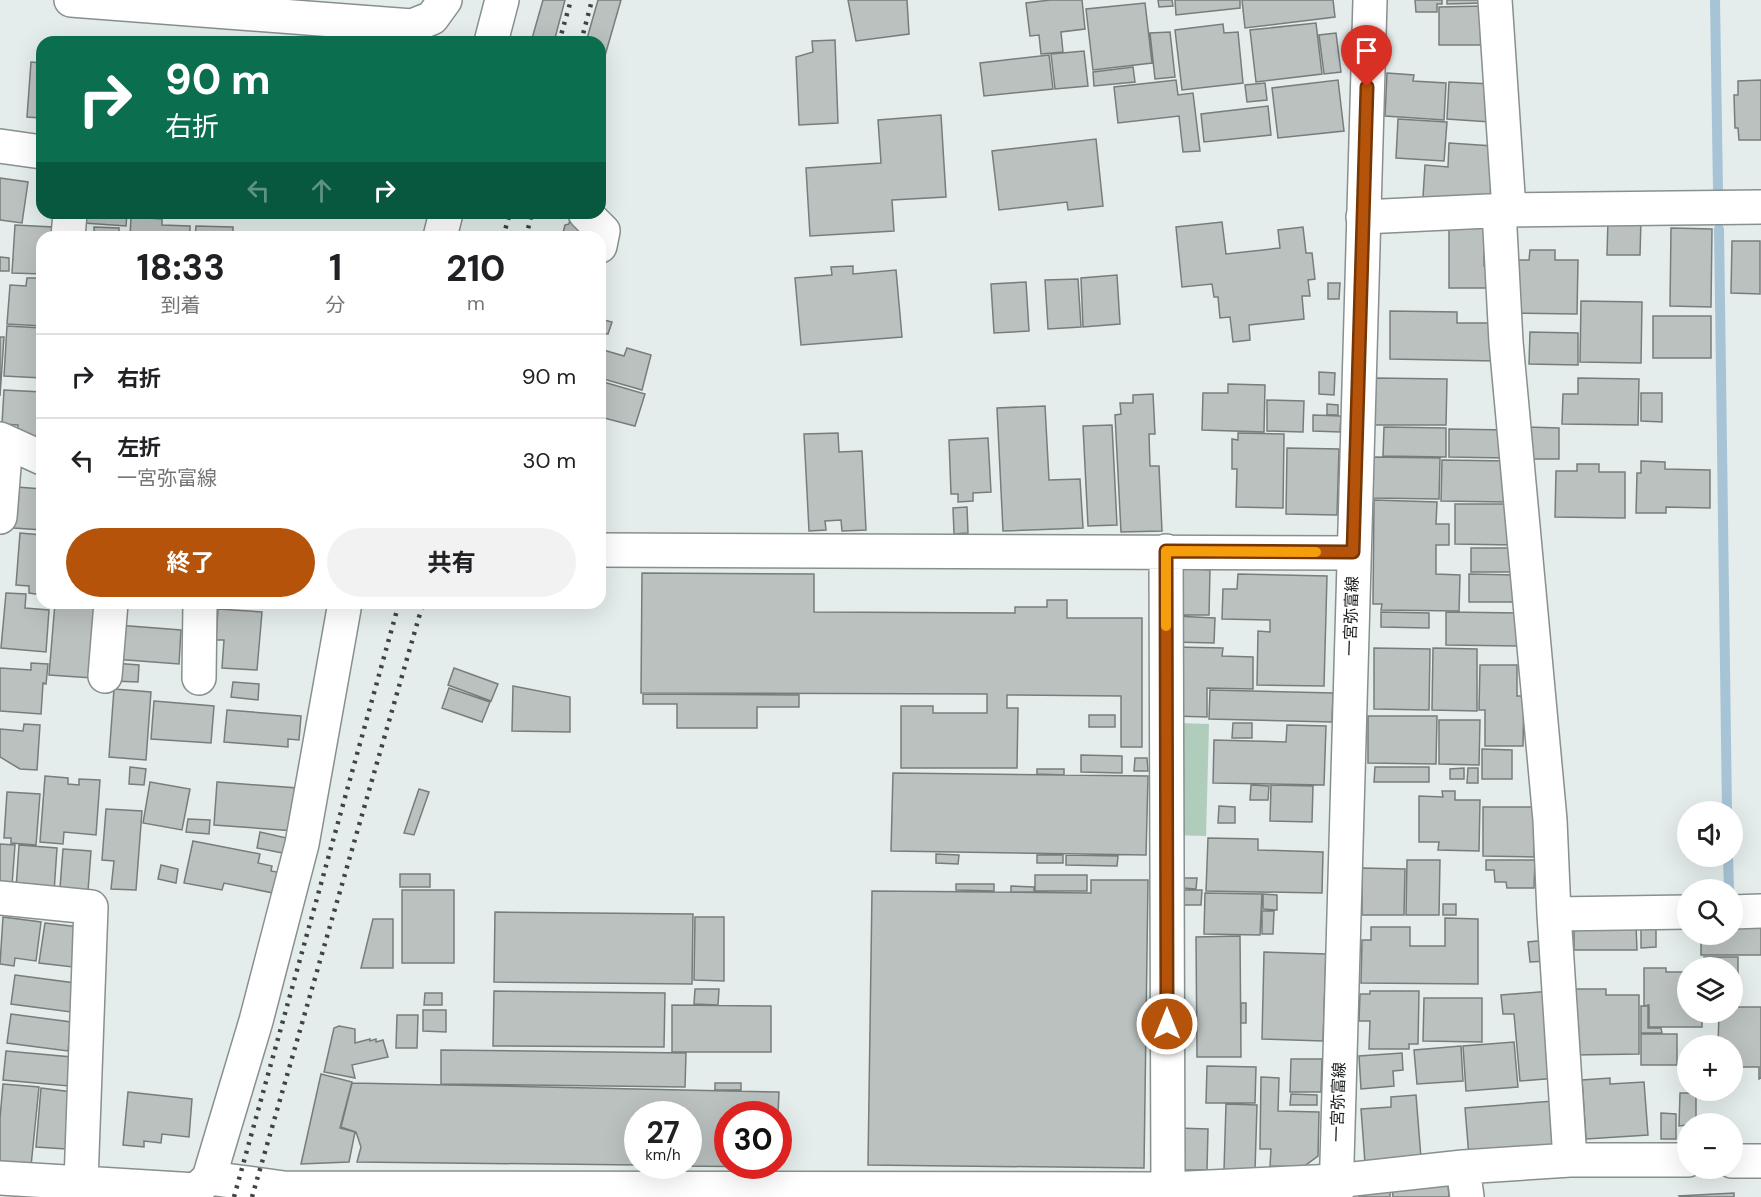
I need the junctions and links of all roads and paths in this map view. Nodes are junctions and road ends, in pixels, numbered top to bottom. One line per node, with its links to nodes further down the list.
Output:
1 (71, 0): 2 (street)
2 (445, 0)
3 (502, 0): 6 (street)
4 (1370, 0): 11 (street, 一宮弥富線)
5 (1496, 0): 10 (street)
6 (493, 36)
7 (0, 146): 8 (street)
8 (36, 151)
9 (1761, 207): 10 (street)
10 (1504, 210): 11 (street); 29 (street)
11 (1363, 217): 19 (street, 一宮弥富線)
12 (591, 219): 13 (street)
13 (603, 231)
14 (3, 441): 15 (street); 16 (street)
15 (36, 455)
16 (0, 517)
17 (606, 550): 18 (street)
18 (1166, 551): 19 (street); 39 (street)
19 (1353, 552): 38 (street, 一宮弥富線)
20 (111, 609): 23 (street)
21 (200, 609): 24 (street)
22 (344, 609): 37 (street)
23 (105, 676)
24 (199, 678)
25 (0, 898): 35 (street)
26 (1761, 911): 28 (street)
27 (1677, 912): 29 (street)
28 (1743, 912)
29 (1554, 914): 30 (street)
30 (1570, 1160): 31 (street); 36 (street)
31 (1677, 1160)
32 (1743, 1161): 33 (street)
33 (1761, 1161)
34 (0, 1178): 35 (street)
35 (81, 1182): 37 (street)
36 (1465, 1182): 38 (street)
37 (200, 1188): 39 (street)
38 (1336, 1189): 39 (street)
39 (1168, 1190)

